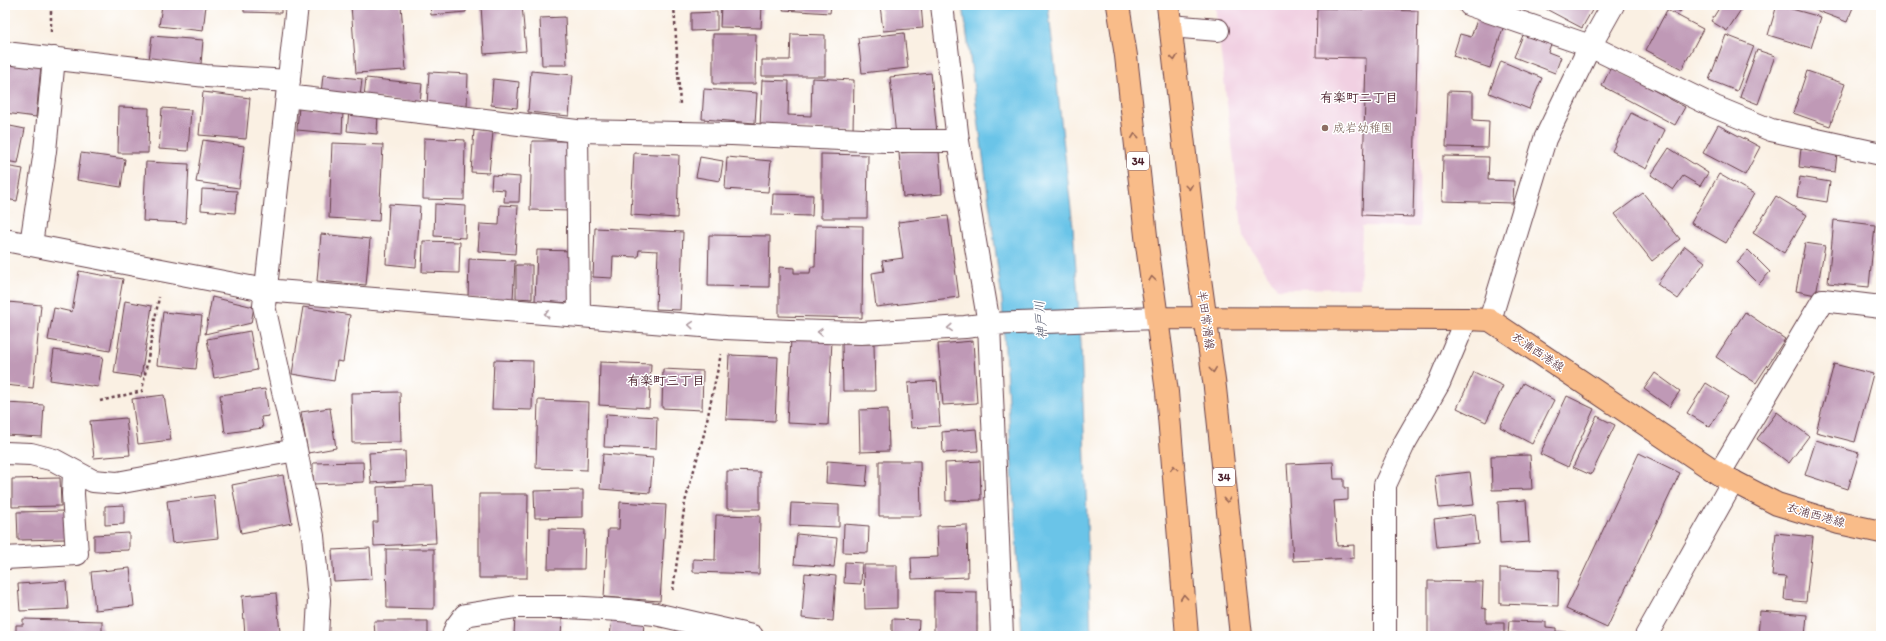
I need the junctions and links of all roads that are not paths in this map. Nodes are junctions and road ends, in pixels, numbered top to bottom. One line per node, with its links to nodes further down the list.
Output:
1 (296, 5): 11 (street)
2 (942, 5): 13 (street)
3 (1118, 5): 20 (main road, 34, one-way to 3)
4 (1470, 5): 8 (street)
5 (1613, 5): 8 (street)
6 (1169, 15): 7 (street); 21 (main road, 半田常滑線 / 34, one-way to 21)
7 (1218, 30)
8 (1590, 46): 14 (street); 23 (street)
9 (5, 53): 10 (street)
10 (54, 58): 11 (street); 16 (street)
11 (288, 88): 12 (street); 17 (street)
12 (577, 131): 13 (street); 19 (street)
13 (958, 141): 24 (street)
14 (1881, 154)
15 (5, 240): 16 (street)
16 (31, 244): 17 (street)
17 (265, 290): 19 (street, one-way to 17); 25 (street)
18 (1881, 307): 28 (street)
19 (579, 316): 24 (street, one-way to 19)
20 (1157, 318): 21 (main road, 衣浦西港線); 24 (street); 35 (main road, 34, one-way to 20)
21 (1206, 318): 22 (main road, 衣浦西港線); 36 (main road, 半田常滑線 / 34, one-way to 36)
22 (1466, 318): 23 (main road, 衣浦西港線); 37 (street)
23 (1490, 320): 28 (main road, 衣浦西港線)
24 (989, 324): 34 (street)
25 (296, 450): 27 (street); 31 (street)
26 (5, 453): 27 (street)
27 (74, 472): 30 (street)
28 (1726, 478): 29 (main road, 衣浦西港線); 38 (street)
29 (1881, 532)
30 (5, 558)
31 (317, 636)
32 (453, 636): 33 (street)
33 (752, 636)
34 (1002, 636)
35 (1187, 636)
36 (1241, 636)
37 (1385, 636)
38 (1646, 636)

